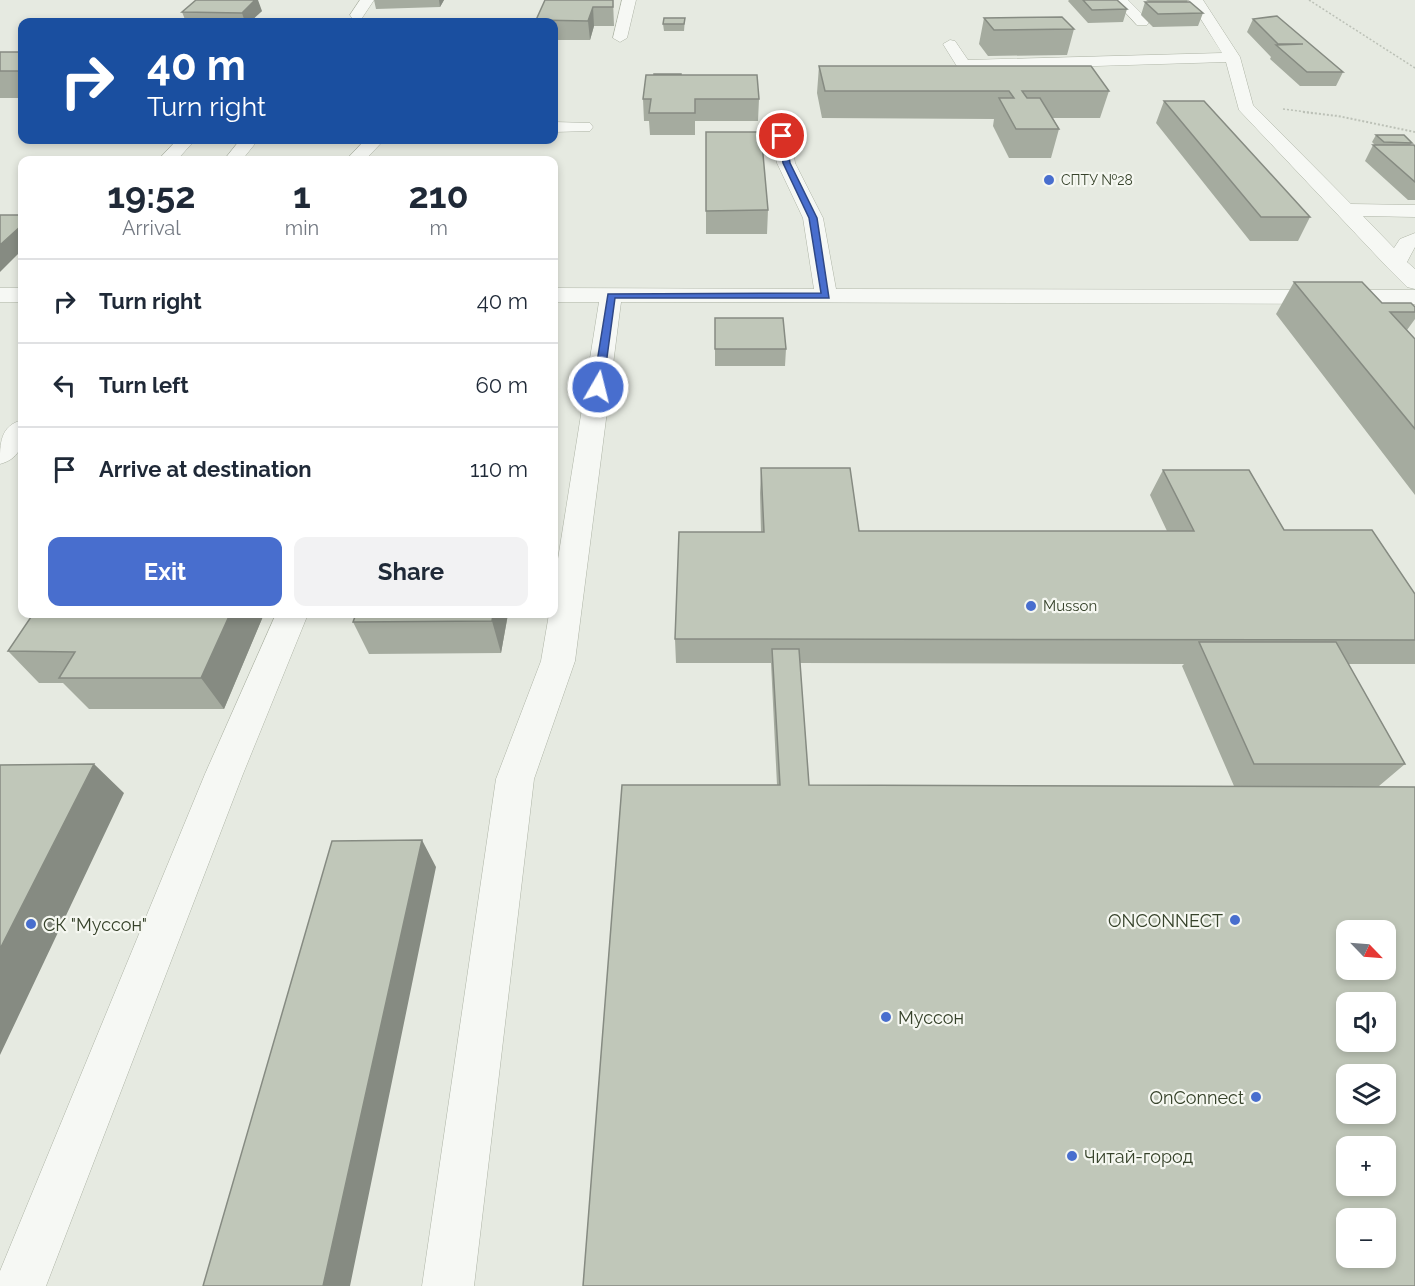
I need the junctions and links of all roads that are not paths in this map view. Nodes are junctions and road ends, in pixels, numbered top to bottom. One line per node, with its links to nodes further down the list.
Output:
1 (367, 0): 5 (street)
2 (1121, 0): 6 (street)
3 (1196, 0): 9 (street)
4 (625, 4): 7 (street)
5 (357, 15)
6 (1142, 21)
7 (620, 38)
8 (950, 44): 9 (street)
9 (1232, 57): 19 (street)
10 (558, 127): 11 (street)
11 (584, 127)
12 (782, 136): 28 (street)
13 (182, 144): 16 (street)
14 (246, 144): 17 (street)
15 (371, 144): 18 (street)
16 (171, 156)
17 (236, 156)
18 (359, 156)
19 (1344, 210): 20 (street); 22 (street)
20 (1415, 211)
21 (1415, 239): 22 (street)
22 (1396, 263): 23 (street)
23 (1415, 282)
24 (0, 295): 25 (street)
25 (18, 295)
26 (558, 295): 27 (street)
27 (611, 296): 28 (street); 34 (street)
28 (826, 296): 29 (street)
29 (1415, 297)
30 (18, 433): 31 (street)
31 (0, 455)
32 (290, 618): 33 (street)
33 (20, 1286)
34 (448, 1286)

